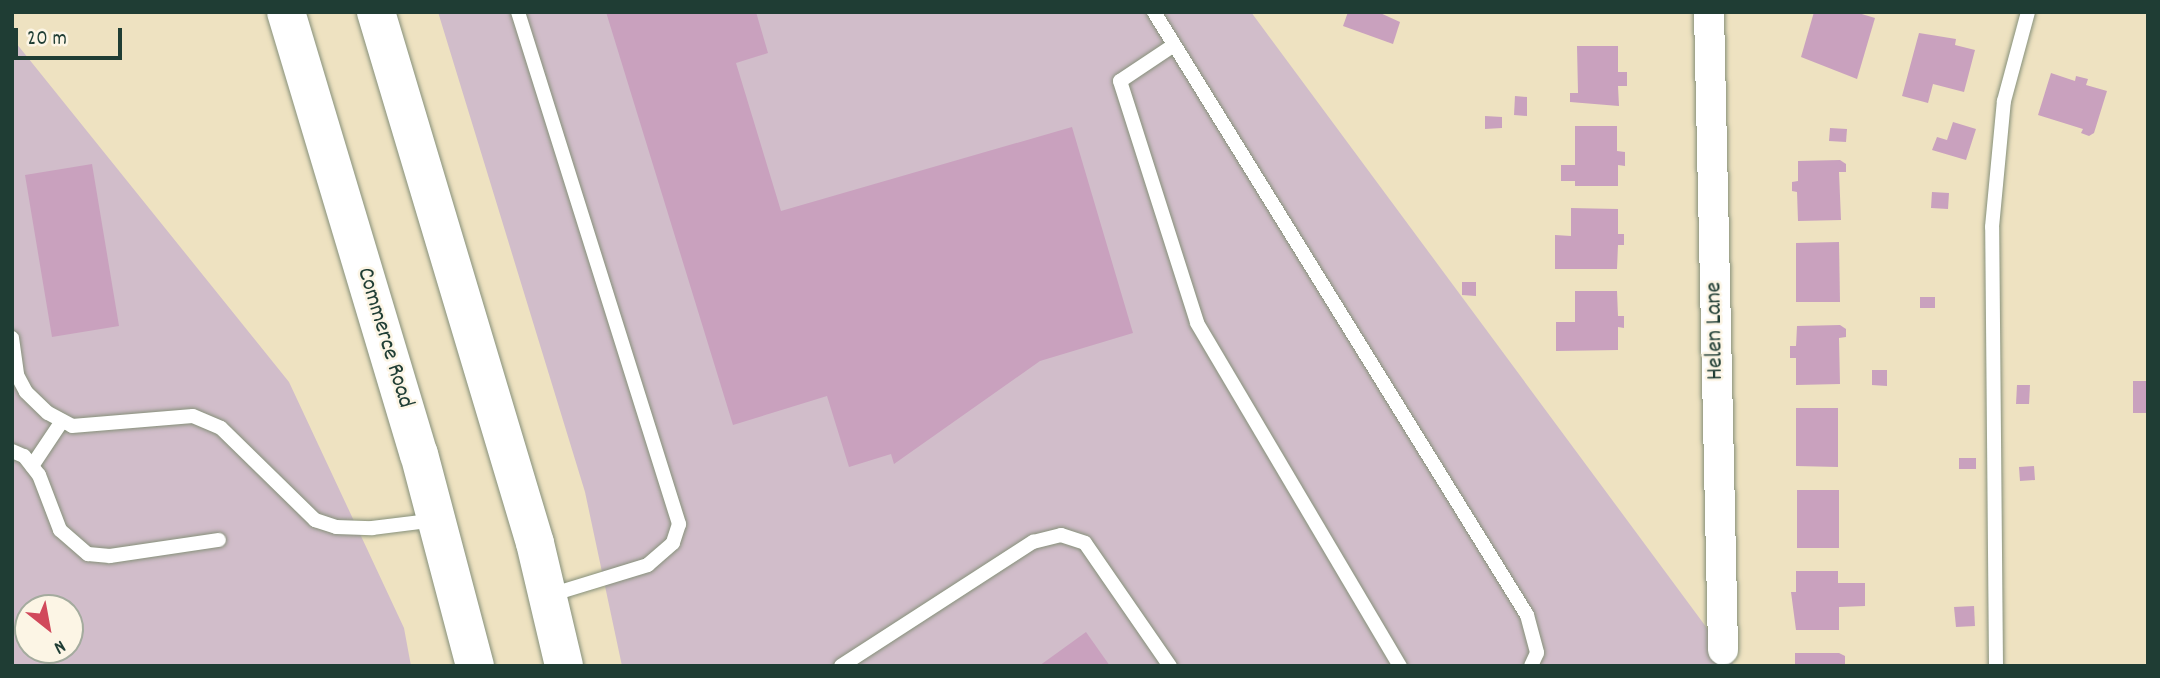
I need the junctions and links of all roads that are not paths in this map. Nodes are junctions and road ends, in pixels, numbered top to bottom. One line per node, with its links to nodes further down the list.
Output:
1 (286, 12): 12 (main road, Commerce Road)
2 (376, 12): 14 (main road)
3 (518, 12): 14 (lane)
4 (1154, 12): 7 (lane)
5 (1709, 12): 15 (street, Helen Lane)
6 (2028, 12): 22 (lane)
7 (1174, 45): 20 (lane); 21 (lane)
8 (12, 338): 9 (lane)
9 (62, 421): 11 (lane); 12 (lane)
10 (12, 451): 11 (lane)
11 (32, 467): 13 (lane)
12 (437, 520): 16 (main road, Commerce Road)
13 (219, 540)
14 (548, 595): 17 (main road)
15 (1723, 650)
16 (475, 666)
17 (564, 666)
18 (841, 666): 19 (lane)
19 (1170, 666)
20 (1400, 666)
21 (1531, 666)
22 (1996, 666)

